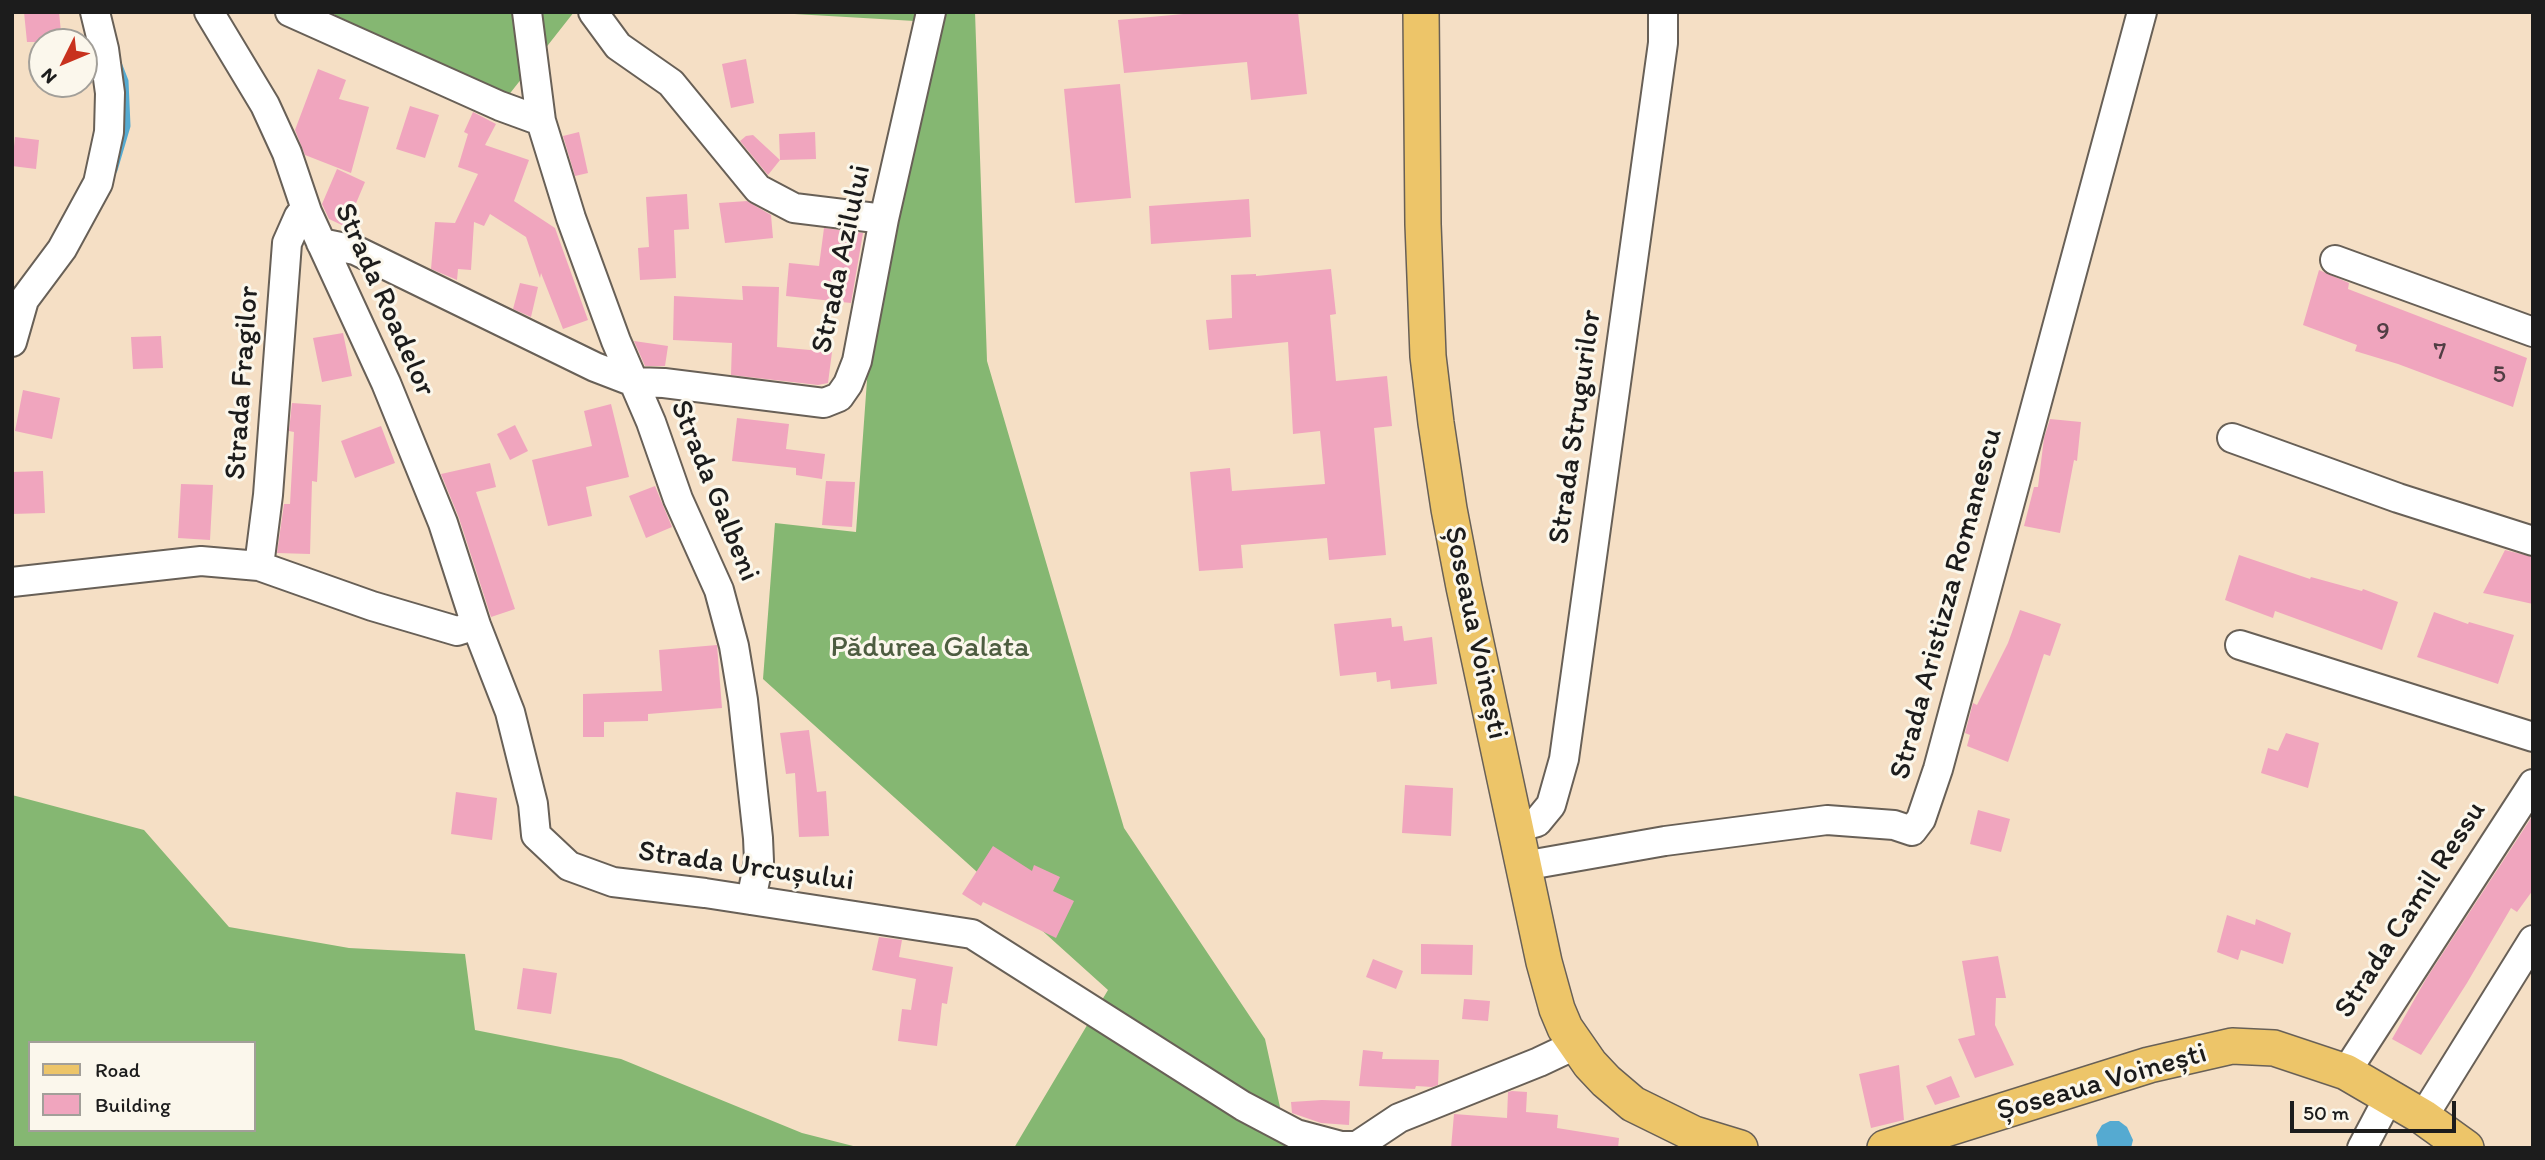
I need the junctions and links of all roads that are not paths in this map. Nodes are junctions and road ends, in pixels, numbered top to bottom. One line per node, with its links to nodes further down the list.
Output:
1 (94, 12): 16 (street)
2 (209, 12): 11 (street, Strada Roadelor)
3 (290, 12): 10 (street)
4 (527, 12): 10 (street, Strada Galbeni)
5 (593, 12): 12 (street)
6 (931, 12): 12 (street, Strada Azilului)
7 (1421, 12): 26 (main road, Șoseaua Voinești)
8 (1662, 12): 26 (street, Strada Strugurilor)
9 (2142, 12): 27 (street, Strada Aristizza Romanescu)
10 (541, 121): 17 (street, Strada Galbeni)
11 (307, 212): 13 (street, Strada Roadelor); 20 (street, Strada Fragilor)
12 (884, 219): 17 (street, Strada Azilului)
13 (321, 243): 17 (street); 22 (street, Strada Roadelor)
14 (2335, 260): 15 (street)
15 (2533, 332)
16 (12, 342)
17 (634, 382): 28 (street, Strada Galbeni)
18 (2232, 438): 19 (street)
19 (2533, 541)
20 (259, 566): 21 (street); 22 (street)
21 (12, 582)
22 (476, 625): 28 (street, Strada Urcușului)
23 (2240, 645): 24 (street)
24 (2533, 737)
25 (2533, 784): 31 (street, Strada Camil Ressu)
26 (1516, 828): 27 (main road, Șoseaua Voinești)
27 (1524, 866): 30 (main road, Șoseaua Voinești)
28 (751, 900): 35 (street, Strada Urcușului)
29 (2533, 940): 33 (street)
30 (1575, 1045): 34 (main road, Șoseaua Voinești); 35 (street, Strada Urcușului)
31 (2346, 1072): 32 (main road, Șoseaua Voinești); 36 (main road, Șoseaua Voinești)
32 (2389, 1097): 33 (main road, Șoseaua Voinești); 37 (street)
33 (2423, 1117): 38 (main road, Șoseaua Voinești)
34 (1730, 1146)
35 (1357, 1147)
36 (1885, 1148)
37 (2362, 1148)
38 (2466, 1148)

